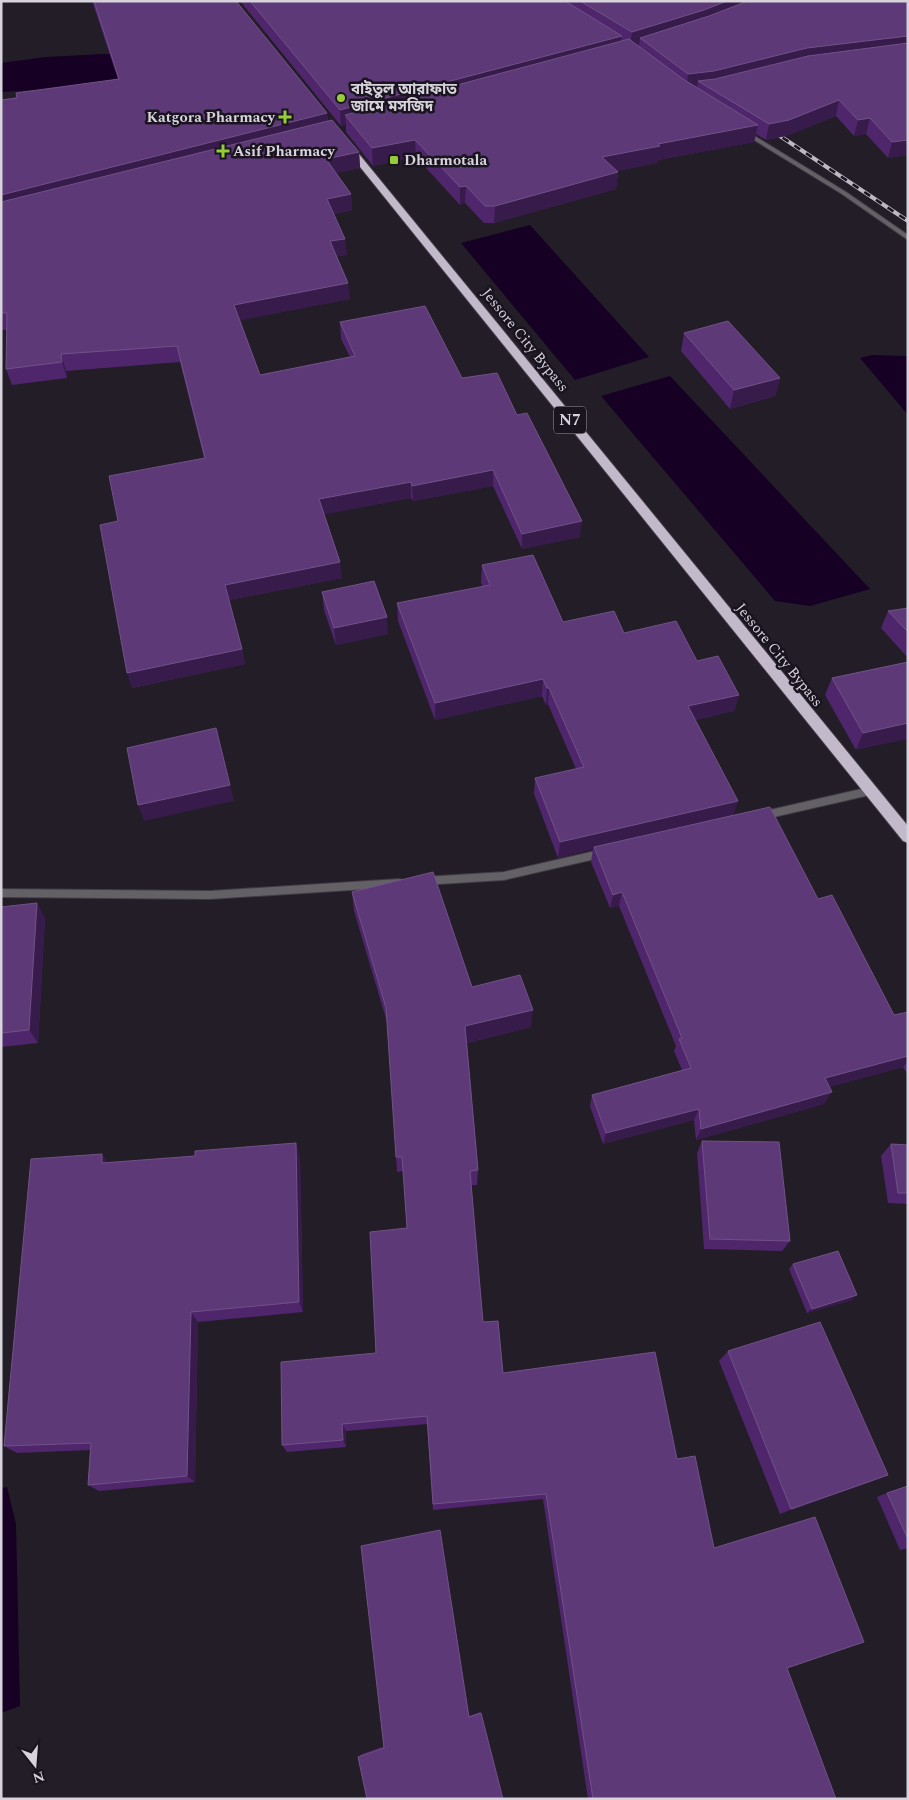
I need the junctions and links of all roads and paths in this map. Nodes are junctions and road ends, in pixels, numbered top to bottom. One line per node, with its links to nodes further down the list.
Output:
1 (735, 126): 3 (street)
2 (337, 132): 4 (highway, Jessore City Bypass / N7)
3 (908, 238)
4 (870, 791): 5 (street); 6 (highway, Jessore City Bypass / N7)
5 (754, 818)
6 (908, 838)
7 (610, 851): 8 (street)
8 (1, 893)

